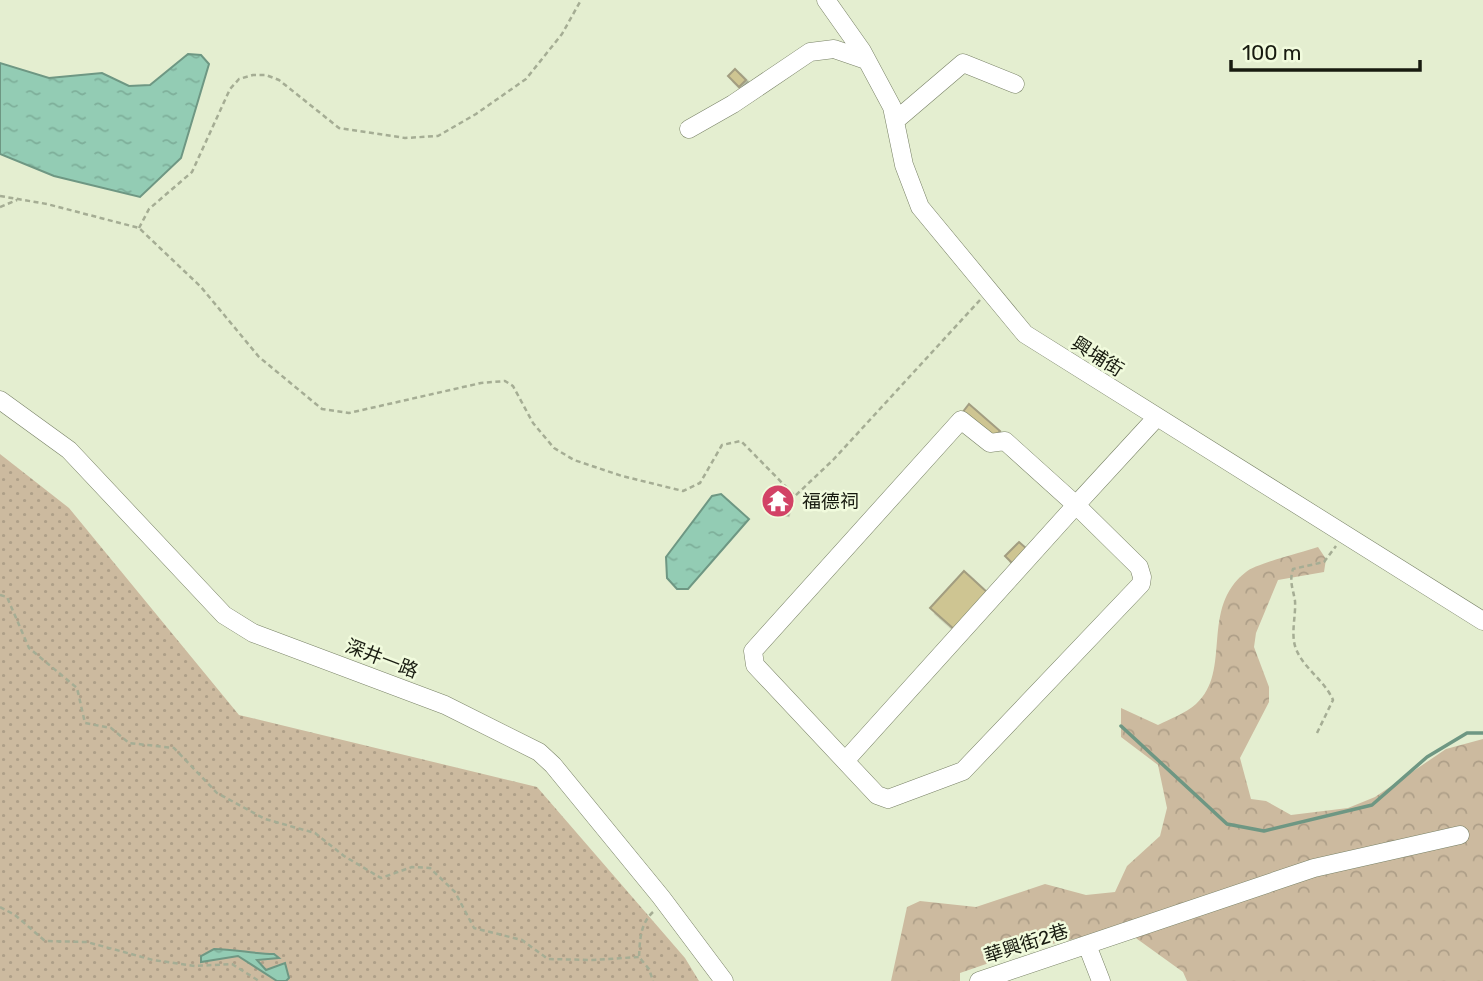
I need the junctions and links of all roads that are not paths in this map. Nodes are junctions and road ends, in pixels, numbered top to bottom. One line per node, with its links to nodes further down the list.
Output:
1 (826, 0): 2 (street, 興埔街)
2 (866, 60): 4 (street, 興埔街); 5 (street)
3 (1015, 84): 4 (street)
4 (895, 121): 7 (street, 興埔街)
5 (688, 129)
6 (0, 400): 13 (street, 深井一路)
7 (1156, 418): 8 (street); 9 (street, 興埔街)
8 (1076, 505): 10 (street); 10 (street); 10 (street)
9 (1483, 621)
10 (845, 761)
11 (1460, 835): 12 (street, 華興街2巷)
12 (1087, 945): 14 (street, 華興街2巷); 15 (street)
13 (724, 981)
14 (979, 981)
15 (1101, 981)

